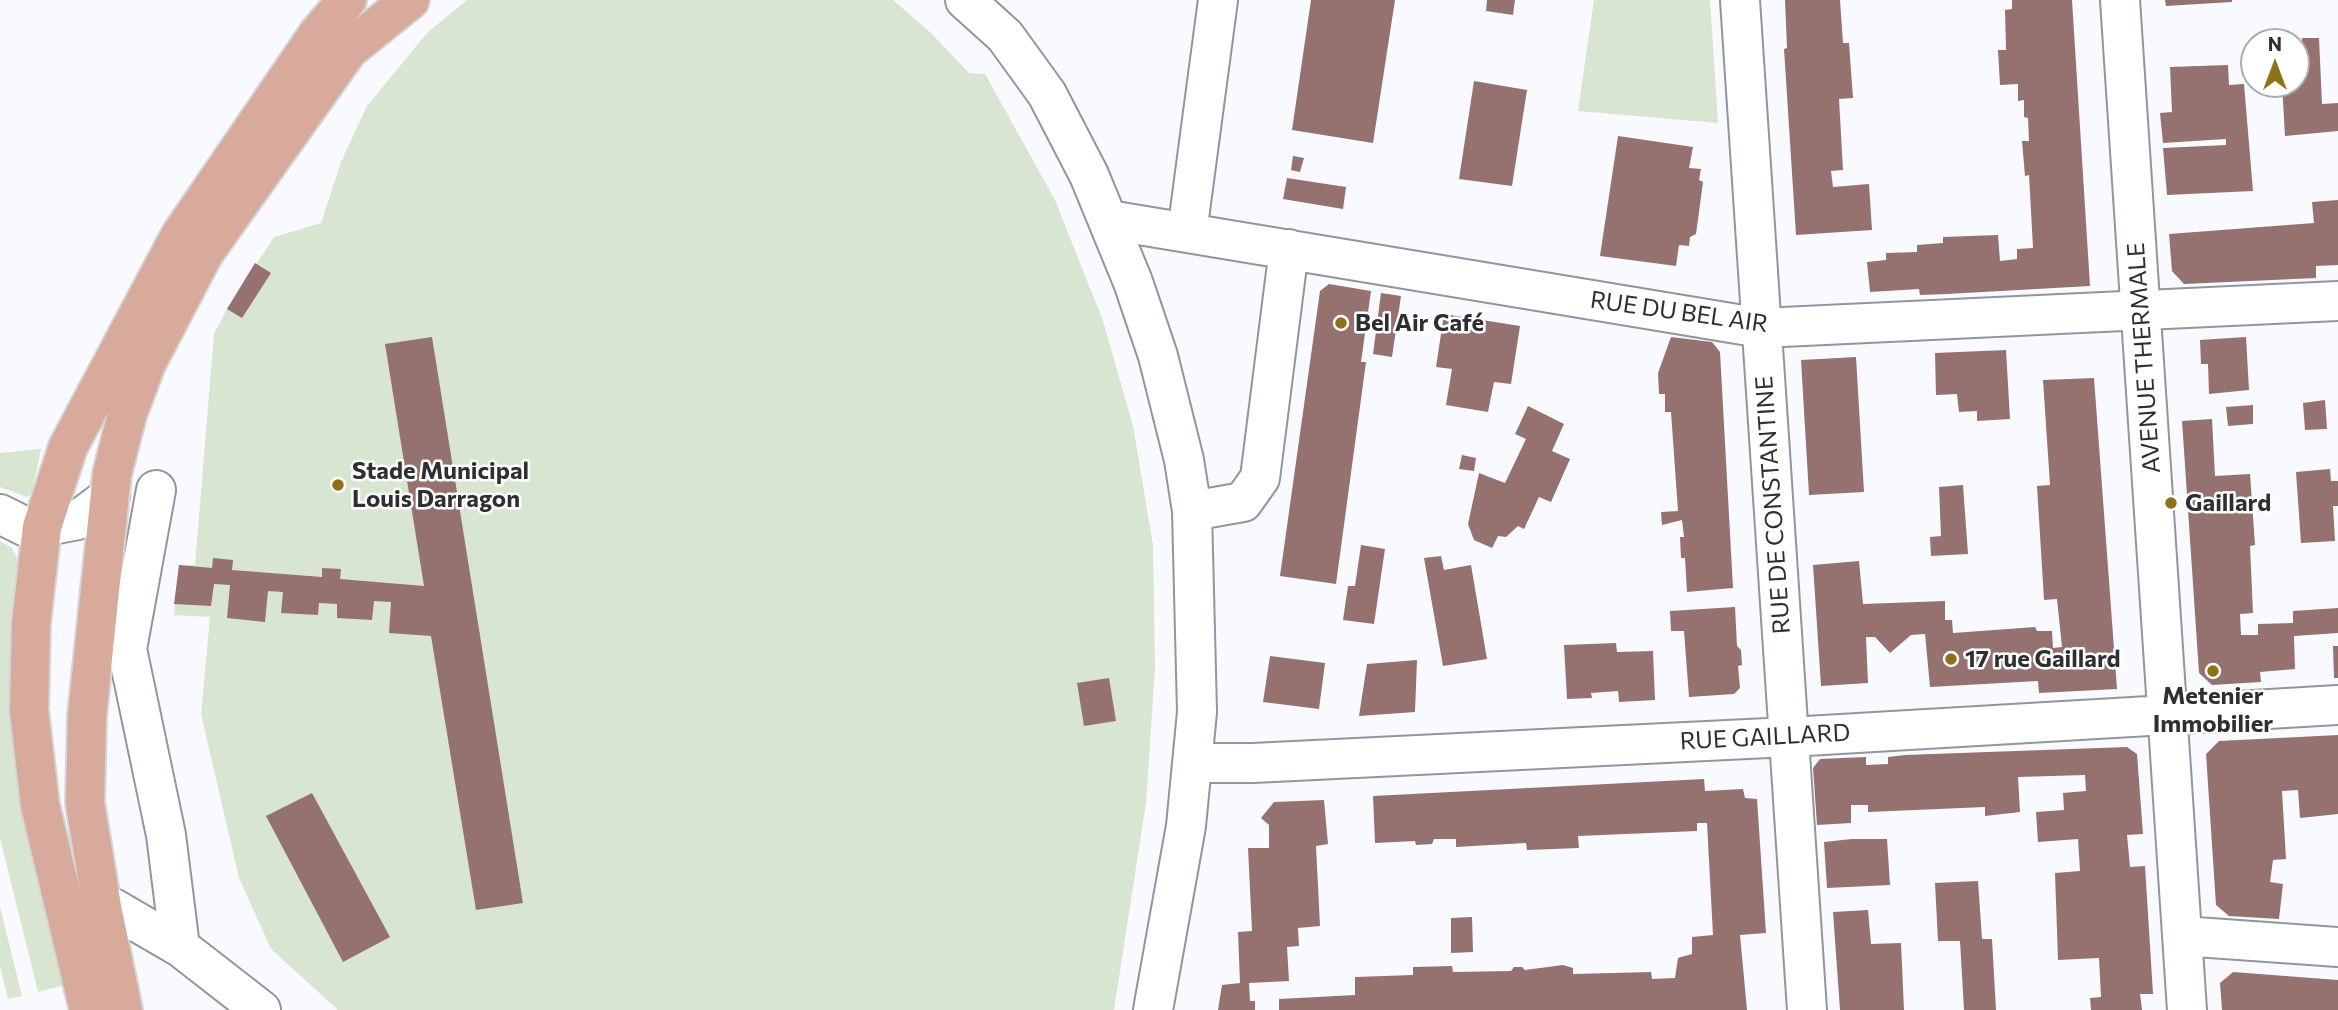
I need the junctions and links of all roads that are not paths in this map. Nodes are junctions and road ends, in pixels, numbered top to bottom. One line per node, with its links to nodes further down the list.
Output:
1 (347, 0): 17 (main road)
2 (410, 0): 14 (main road)
3 (965, 0): 7 (street)
4 (1218, 0): 8 (street)
5 (1740, 0): 12 (street, RUE DE CONSTANTINE)
6 (2120, 0): 11 (street, AVENUE THERMALE)
7 (1109, 220): 8 (street, RUE DU BEL AIR); 15 (street)
8 (1187, 233): 9 (street, RUE DU BEL AIR)
9 (1289, 249): 12 (street, RUE DU BEL AIR); 15 (street)
10 (2338, 301): 11 (street, RUE DU BEL AIR)
11 (2140, 310): 12 (street, RUE DU BEL AIR); 19 (street, AVENUE THERMALE)
12 (1761, 328): 20 (street, RUE DE CONSTANTINE)
13 (156, 490): 24 (street)
14 (110, 496): 17 (street); 22 (main road)
15 (1192, 511): 21 (street)
16 (0, 514): 17 (street)
17 (43, 527): 26 (main road)
18 (2338, 705): 19 (street, RUE GAILLARD)
19 (2168, 715): 20 (street, RUE GAILLARD); 23 (street, AVENUE THERMALE)
20 (1789, 737): 21 (street, RUE GAILLARD); 30 (street, RUE DE CONSTANTINE)
21 (1193, 762): 29 (street)
22 (102, 907): 24 (street); 27 (main road)
23 (2182, 936): 25 (street); 31 (street, AVENUE THERMALE)
24 (180, 947): 28 (street)
25 (2338, 947)
26 (89, 1010)
27 (123, 1010)
28 (261, 1010)
29 (1153, 1010)
30 (1808, 1010)
31 (2187, 1010)

